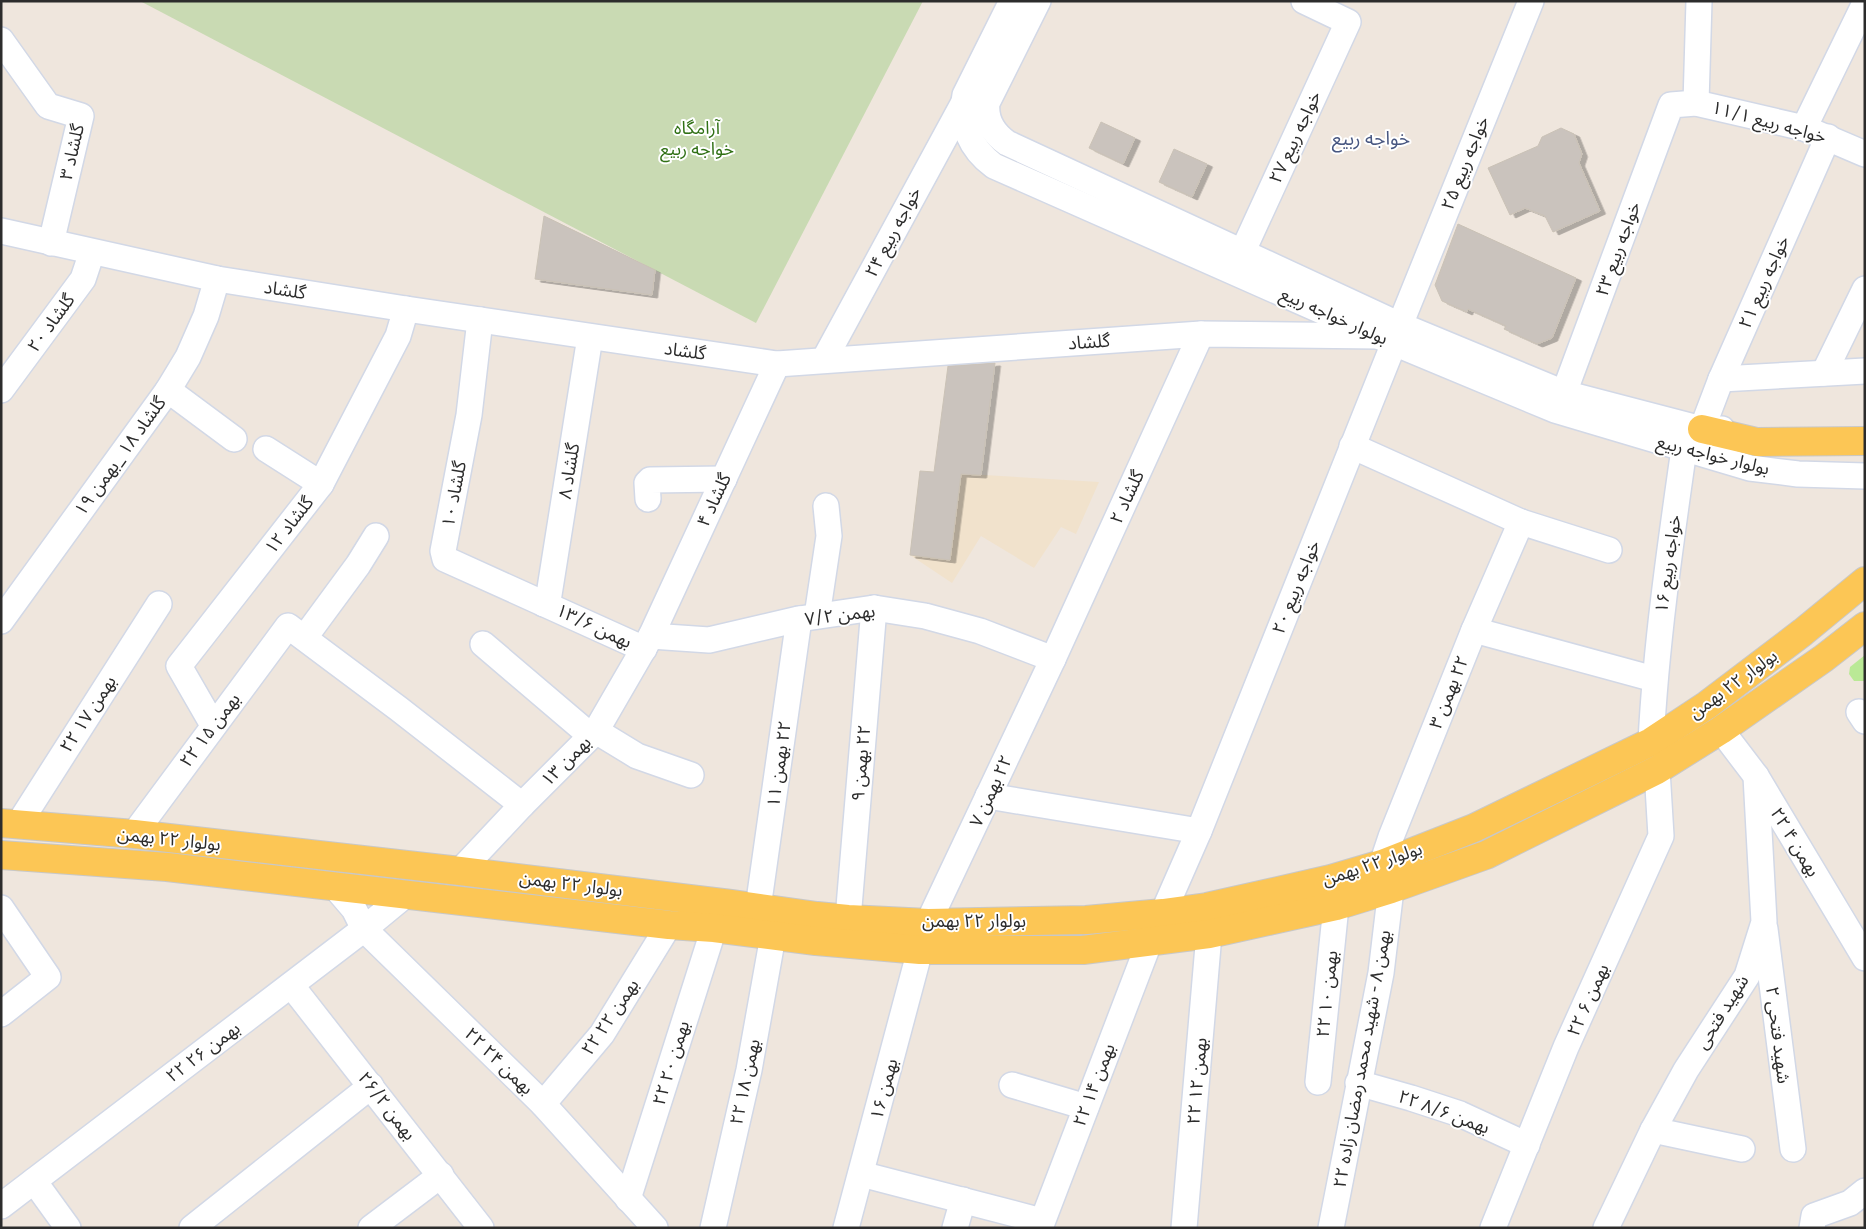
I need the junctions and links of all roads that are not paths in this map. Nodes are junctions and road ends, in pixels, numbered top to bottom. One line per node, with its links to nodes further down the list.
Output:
1 (1012, 1): 9 (street, بولوار خواجه ربیع)
2 (1038, 1): 17 (street, بولوار خواجه ربیع)
3 (1532, 1): 23 (street, خواجه ربیع ۲۵)
4 (1699, 1): 8 (street)
5 (1865, 3): 11 (street)
6 (1316, 4): 17 (street, خواجه ربیع ۲۷)
7 (1, 40): 15 (street, گلشاد ۳)
8 (1696, 103): 10 (street, خواجه ربیع ۱۱/۱); 11 (street, خواجه ربیع ۱۱/۱)
9 (963, 104): 23 (street, بولوار خواجه ربیع); 25 (street, خواجه ربیع ۲۴)
10 (1671, 105): 32 (street, خواجه ربیع ۲۳)
11 (1804, 128): 12 (street, خواجه ربیع ۱۱/۱)
12 (1828, 137): 13 (street, خواجه ربیع ۱۱/۱); 29 (street, خواجه ربیع ۲۱)
13 (1865, 154)
14 (1, 231): 15 (street, گلشاد)
15 (51, 243): 16 (street, گلشاد)
16 (92, 252): 18 (street, گلشاد); 30 (street, گلشاد ۲۰)
17 (1242, 252): 23 (street, بولوار خواجه ربیع)
18 (217, 279): 20 (street, گلشاد); 31 (street, گلشاد ۱۸ _بهمن ۱۹)
19 (1865, 289): 28 (street)
20 (406, 309): 21 (street, گلشاد); 42 (street, گلشاد ۱۲)
21 (480, 320): 24 (street, گلشاد); 50 (street, گلشاد ۱۰)
22 (1202, 334): 23 (street, گلشاد); 25 (street, گلشاد); 59 (street, گلشاد ۲)
23 (1390, 335): 32 (street, بولوار خواجه ربیع); 37 (street, خواجه ربیع ۲۰); 39 (street, بولوار خواجه ربیع)
24 (590, 337): 26 (street, گلشاد); 50 (street, گلشاد ۸)
25 (824, 360): 26 (street, گلشاد)
26 (777, 364): 41 (street, گلشاد ۴)
27 (1865, 371): 28 (street)
28 (1824, 373): 29 (street)
29 (1720, 379): 34 (street, خواجه ربیع ۲۱)
30 (1, 390)
31 (168, 390): 35 (street); 53 (street, گلشاد ۱۸ _بهمن ۱۹)
32 (1564, 393): 34 (street, بولوار خواجه ربیع)
33 (1865, 427): 34 (street, بولوار خواجه ربیع)
34 (1702, 429): 36 (main road)
35 (234, 439)
36 (1865, 441)
37 (1352, 446): 45 (street); 71 (street, خواجه ربیع ۲۰)
38 (266, 448): 42 (street)
39 (1684, 449): 40 (street, بولوار خواجه ربیع); 60 (street, خواجه ربیع ۱۶)
40 (1865, 476)
41 (724, 479): 43 (street); 57 (street, گلشاد ۴)
42 (321, 484): 61 (street, گلشاد ۱۲)
43 (648, 499)
44 (826, 506): 52 (street, ٢٢ بهمن ١١)
45 (1521, 522): 47 (street); 55 (street, ٢٢ بهمن ۳)
46 (376, 536): 56 (street, ۲۲ بهمن ۱۵)
47 (1609, 550)
48 (1865, 581): 64 (main road, بولوار ۲۲ بهمن)
49 (159, 604): 70 (street, ۲۲ بهمن ۱۷)
50 (544, 604): 57 (street, بهمن ۱۳/۶)
51 (874, 608): 52 (street, بهمن ۷/۲); 59 (street, بهمن ۷/۲); 83 (street, ٢٢ بهمن ۹)
52 (808, 618): 57 (street, بهمن ۷/۲); 81 (street, ٢٢ بهمن ١١)
53 (1, 621)
54 (1865, 626): 62 (main road, بولوار ۲۲ بهمن)
55 (1474, 630): 60 (street); 74 (street, ٢٢ بهمن ۳)
56 (297, 632): 61 (street, ۲۲ بهمن ۱۵); 69 (street)
57 (647, 643): 63 (street, بهمن ۱۳)
58 (483, 644): 63 (street)
59 (1053, 659): 68 (street, ٢٢ بهمن ٧)
60 (1654, 679): 64 (street, خواجه ربیع ۱۶)
61 (213, 725): 72 (street, ۲۲ بهمن ۱۵)
62 (1721, 730): 65 (main road, بولوار ۲۲ بهمن); 67 (street, ۲۲ بهمن ۴)
63 (593, 733): 66 (street); 69 (street, بهمن ۱۳)
64 (1650, 742): 74 (main road, بولوار ۲۲ بهمن)
65 (1657, 770): 77 (main road, بولوار ۲۲ بهمن); 103 (street, ۲۲ بهمن ۶)
66 (691, 775)
67 (1756, 776): 85 (street, شهید فتحی); 93 (street, ۲۲ بهمن ۴)
68 (988, 796): 71 (street); 84 (street, ٢٢ بهمن ٧)
69 (522, 805): 75 (street, بهمن ۱۳)
70 (9, 824): 72 (main road, بولوار ۲۲ بهمن)
71 (1199, 831): 82 (street, خواجه ربیع ۲۰)
72 (134, 834): 75 (main road, بولوار ۲۲ بهمن)
73 (1, 855): 76 (main road, بولوار ۲۲ بهمن)
74 (1382, 864): 82 (main road, بولوار ۲۲ بهمن)
75 (460, 871): 81 (main road, بولوار ۲۲ بهمن)
76 (336, 888): 78 (main road, بولوار ۲۲ بهمن); 88 (street)
77 (1391, 889): 79 (main road, بولوار ۲۲ بهمن); 98 (street, ۲۲ بهمن ۸ - شهید محمد رمضان زاده)
78 (404, 896): 86 (main road, بولوار ۲۲ بهمن); 88 (street, ۲۲ بهمن ۲۶)
79 (1336, 906): 89 (main road, بولوار ۲۲ بهمن); 96 (street, ۲۲ بهمن ۱۰)
80 (1, 908): 95 (street)
81 (758, 908): 83 (main road, بولوار ۲۲ بهمن)
82 (1163, 913): 84 (main road, بولوار ۲۲ بهمن)
83 (848, 919): 84 (main road, بولوار ۲۲ بهمن)
84 (928, 922)
85 (1764, 922): 102 (street, شهید فتحی); 104 (street, شهید فتحی ۲)
86 (669, 925): 87 (main road, بولوار ۲۲ بهمن); 100 (street, ۲۲ بهمن ۲۲)
87 (714, 928): 90 (main road, بولوار ۲۲ بهمن); 110 (street, ۲۲ بهمن ۲۰)
88 (364, 930): 94 (street, ۲۲ بهمن ۲۶); 100 (street, ۲۲ بهمن ۲۴)
89 (1209, 934): 91 (main road, بولوار ۲۲ بهمن); 122 (street, ۲۲ بهمن ۱۲)
90 (773, 936): 92 (main road, بولوار ۲۲ بهمن); 119 (street, ۲۲ بهمن ۱۸)
91 (1149, 942): 92 (main road, بولوار ۲۲ بهمن); 101 (street, ۲۲ بهمن ۱۴)
92 (920, 950): 106 (street, بهمن ۱۶)
93 (1865, 958)
94 (291, 985): 99 (street, بهمن ۲۶/۲); 108 (street, ۲۲ بهمن ۲۶)
95 (1, 1014)
96 (1318, 1082)
97 (1012, 1084): 101 (street)
98 (1358, 1084): 103 (street, ۲۲ بهمن ۸/۶); 123 (street, ۲۲ بهمن ۸ - شهید محمد رمضان زاده)
99 (371, 1086): 107 (street, بهمن ۲۶/۲); 115 (street)
100 (543, 1104): 110 (street, ۲۲ بهمن ۲۴)
101 (1086, 1107): 113 (street, ۲۲ بهمن ۱۴)
102 (1653, 1130): 105 (street); 125 (street, شهید فتحی)
103 (1527, 1145): 124 (street, ۲۲ بهمن ۶)
104 (1793, 1149)
105 (1742, 1150)
106 (861, 1174): 111 (street); 120 (street, بهمن ۱۶)
107 (441, 1175): 116 (street); 117 (street, بهمن ۲۶/۲)
108 (34, 1182): 112 (street, ۲۲ بهمن ۲۶); 114 (street)
109 (1865, 1191): 126 (street)
110 (628, 1199): 118 (street, ۲۲ بهمن ۲۴)
111 (963, 1200): 113 (street); 121 (street)
112 (1, 1206)
113 (1041, 1224)
114 (68, 1228)
115 (192, 1228)
116 (371, 1228)
117 (481, 1228)
118 (655, 1228)
119 (713, 1228)
120 (846, 1228)
121 (955, 1228)
122 (1184, 1228)
123 (1331, 1228)
124 (1493, 1228)
125 (1606, 1228)
126 (1812, 1228)

